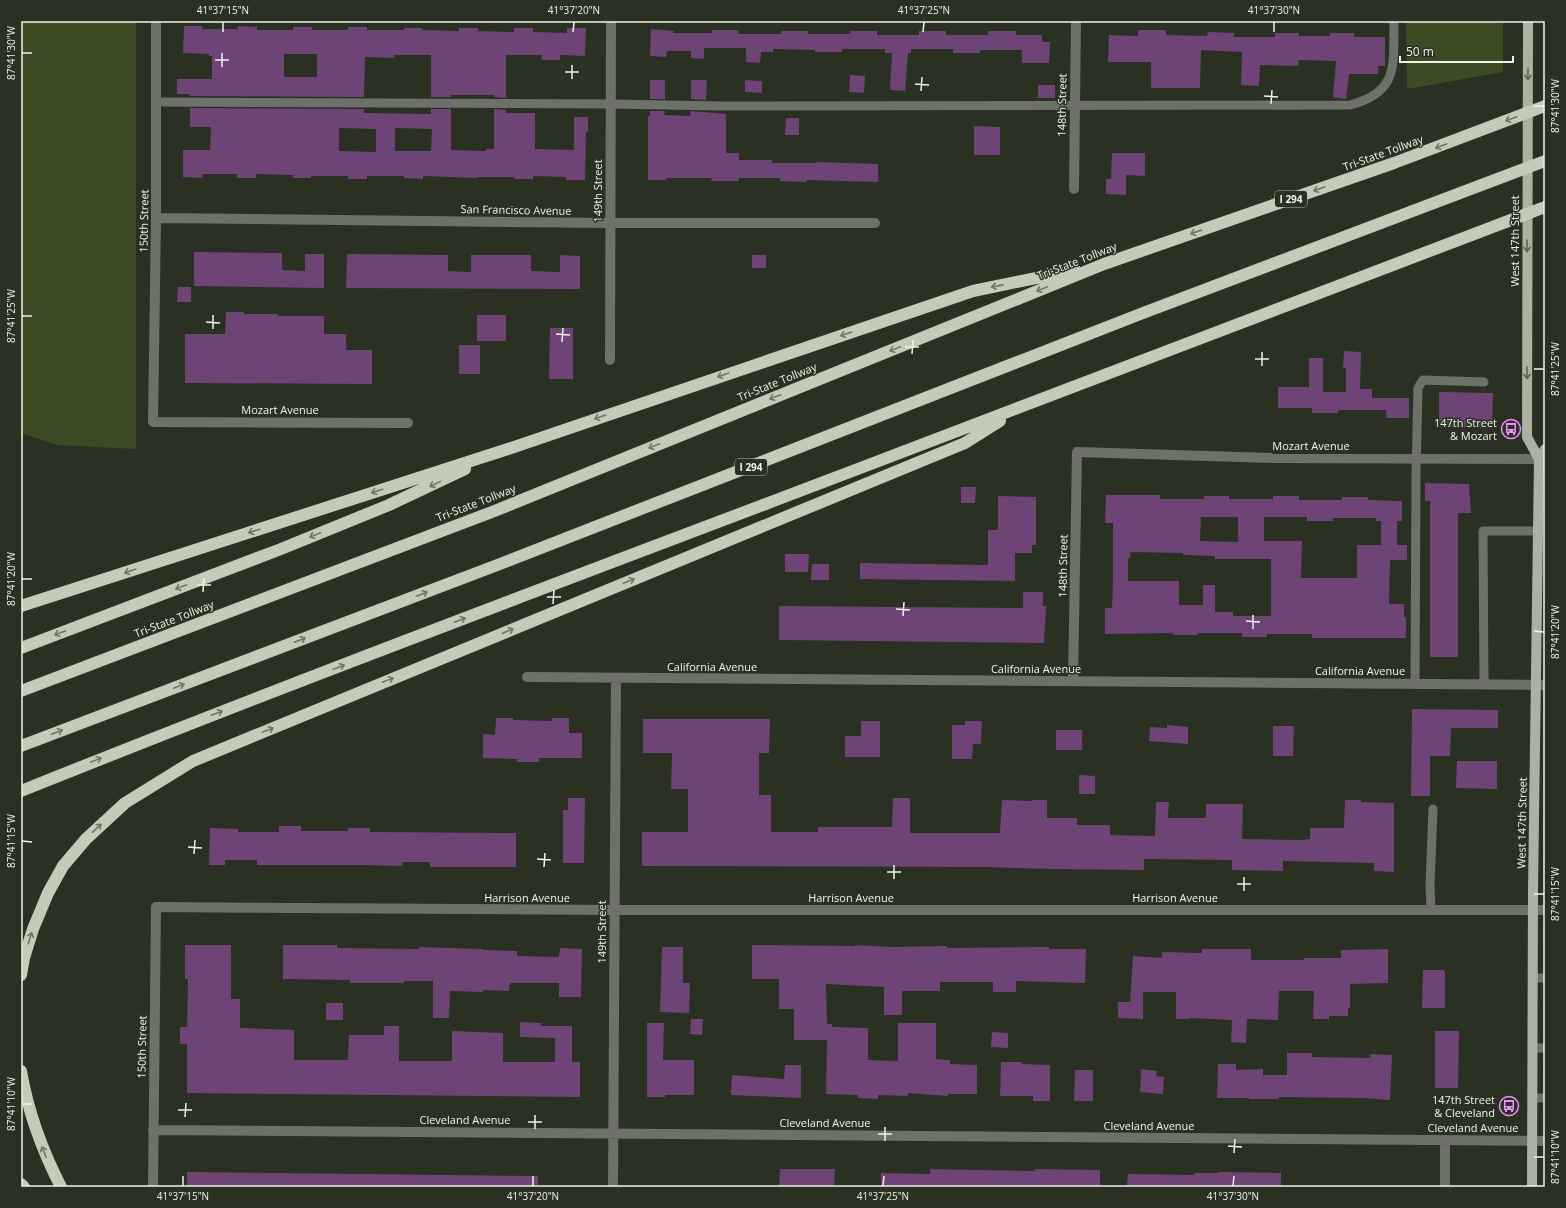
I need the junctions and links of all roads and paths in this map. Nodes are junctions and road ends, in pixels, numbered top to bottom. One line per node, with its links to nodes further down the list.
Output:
1 (156, 21): 6 (street, 150th Street)
2 (611, 21): 7 (street, 149th Street)
3 (1076, 21): 8 (street, 148th Street)
4 (1394, 21): 8 (lane)
5 (1528, 21): 12 (main road, West 147th Street, one-way to 12)
6 (156, 102): 7 (lane); 15 (street, 150th Street)
7 (610, 104): 8 (lane); 16 (street, 149th Street)
8 (1074, 104): 11 (street, 148th Street)
9 (1545, 106): 18 (highway, Tri-State Tollway / I 294, one-way to 18)
10 (1545, 161): 40 (highway, I 294, one-way to 10)
11 (1074, 189)
12 (1528, 207): 14 (highway); 28 (main road, West 147th Street, one-way to 28)
13 (1545, 207): 21 (highway)
14 (1545, 217)
15 (156, 218): 16 (street, San Francisco Avenue); 22 (street, 150th Street)
16 (610, 223): 17 (street, San Francisco Avenue); 19 (street, 149th Street)
17 (875, 224)
18 (1104, 264): 24 (highway, one-way to 24); 39 (highway, Tri-State Tollway / I 294, one-way to 39)
19 (610, 360)
20 (1484, 382): 27 (lane)
21 (1025, 406): 41 (highway, one-way to 21); 48 (highway, one-way to 21)
22 (153, 422): 23 (street, Mozart Avenue)
23 (408, 423)
24 (508, 449): 31 (highway, one-way to 31); 32 (highway, one-way to 32)
25 (1545, 449): 28 (main road)
26 (1077, 452): 27 (street, Mozart Avenue); 35 (street, 148th Street)
27 (1416, 458): 28 (street, Mozart Avenue); 36 (lane)
28 (1542, 459): 29 (main road, West 147th Street)
29 (1538, 531): 30 (main road, West 147th Street); 37 (lane)
30 (1542, 550): 38 (main road, West 147th Street)
31 (21, 606)
32 (21, 648)
33 (528, 677): 34 (street, California Avenue)
34 (616, 678): 35 (street, California Avenue); 45 (street, 149th Street)
35 (1073, 681): 36 (street, California Avenue)
36 (1415, 684): 37 (street, California Avenue)
37 (1484, 684): 38 (street, California Avenue)
38 (1541, 685): 46 (main road, West 147th Street)
39 (21, 691)
40 (21, 746)
41 (21, 791)
42 (1433, 809): 44 (lane)
43 (156, 907): 45 (street, Harrison Avenue); 56 (street, 150th Street)
44 (1431, 909): 45 (street, Harrison Avenue); 46 (street, Harrison Avenue)
45 (615, 910): 57 (street, 149th Street)
46 (1533, 910): 47 (street, Harrison Avenue); 49 (main road, West 147th Street)
47 (1545, 910)
48 (21, 975)
49 (1533, 978): 50 (lane); 51 (main road, West 147th Street)
50 (1545, 978)
51 (1533, 1048): 52 (lane); 54 (main road, West 147th Street)
52 (1545, 1048)
53 (21, 1071): 63 (highway, one-way to 53)
54 (1533, 1098): 55 (lane); 59 (main road, West 147th Street)
55 (1545, 1098)
56 (153, 1130): 57 (street, Cleveland Avenue); 64 (street, 150th Street)
57 (613, 1133): 58 (street, Cleveland Avenue); 65 (street, 149th Street)
58 (1445, 1140): 59 (street, Cleveland Avenue); 66 (street)
59 (1533, 1141): 60 (street, Cleveland Avenue); 67 (main road, West 147th Street)
60 (1545, 1141)
61 (21, 1184): 62 (highway)
62 (24, 1187)
63 (60, 1187)
64 (153, 1187)
65 (613, 1187)
66 (1445, 1187)
67 (1532, 1187)

